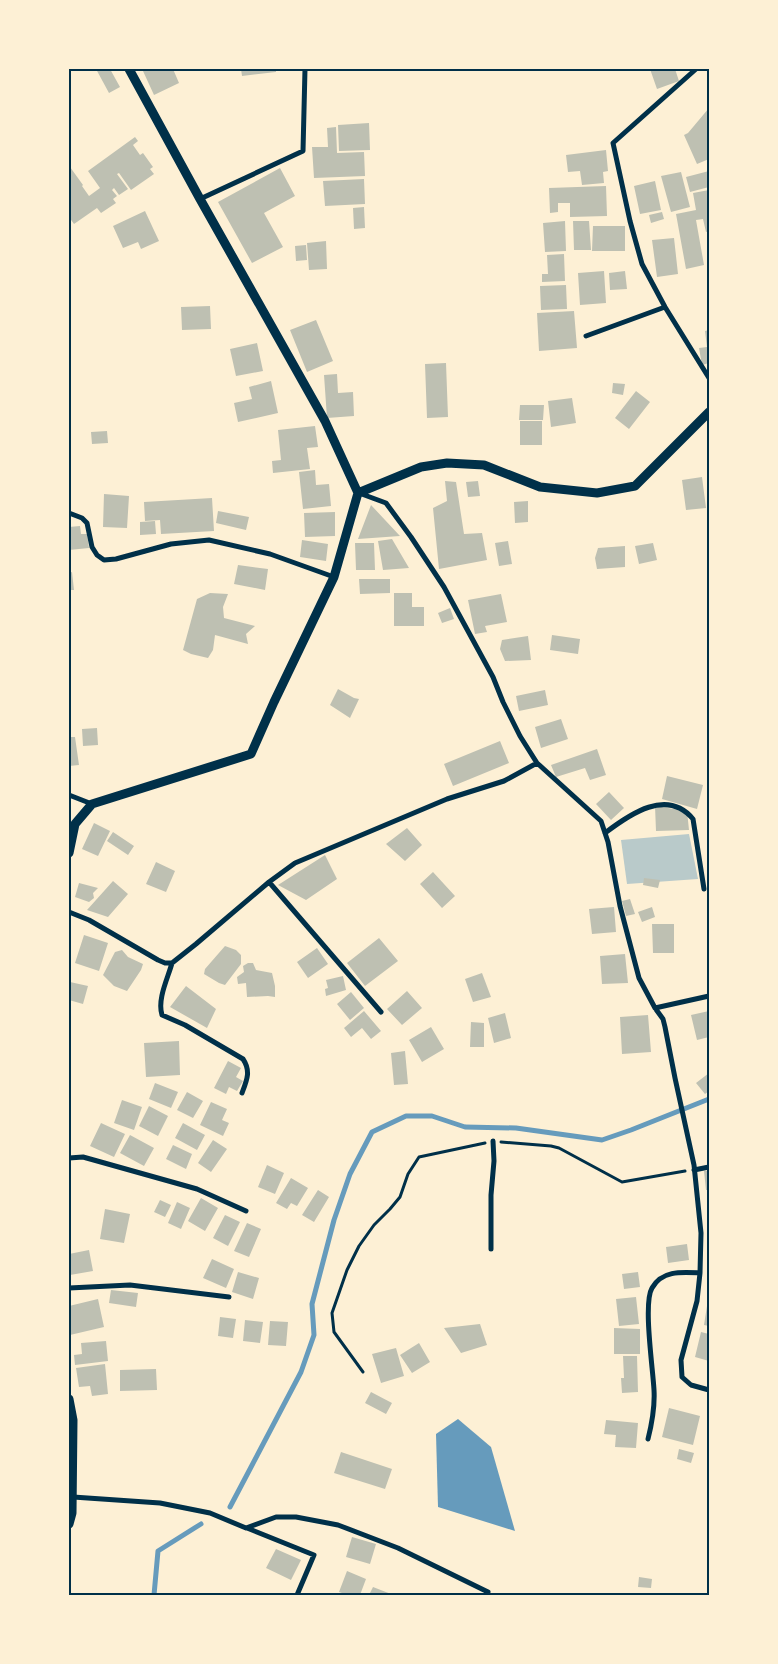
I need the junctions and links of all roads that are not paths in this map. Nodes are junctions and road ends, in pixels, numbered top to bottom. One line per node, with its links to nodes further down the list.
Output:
1 (129, 69): 4 (street)
2 (305, 69): 4 (street)
3 (696, 69): 5 (street)
4 (200, 199): 9 (street)
5 (665, 308): 6 (street); 7 (street)
6 (586, 336)
7 (709, 378)
8 (709, 412): 9 (street)
9 (358, 493): 11 (street); 12 (street)
10 (69, 513): 11 (street)
11 (334, 577): 14 (street)
12 (537, 763): 15 (street); 17 (street)
13 (69, 794): 14 (street)
14 (92, 804): 16 (street)
15 (605, 833): 18 (street); 22 (street)
16 (69, 853)
17 (270, 882): 20 (street); 23 (street)
18 (704, 889)
19 (69, 912): 20 (street)
20 (172, 963): 24 (street)
21 (709, 996): 22 (street)
22 (655, 1008): 27 (street)
23 (380, 1012)
24 (242, 1093)
25 (493, 1141): 30 (street)
26 (69, 1158): 29 (street)
27 (694, 1167): 28 (street); 31 (street)
28 (709, 1167)
29 (246, 1211)
30 (492, 1248)
31 (700, 1273): 34 (street); 37 (street)
32 (69, 1288): 33 (street)
33 (229, 1297)
34 (709, 1390)
35 (69, 1399): 36 (street)
36 (71, 1420): 38 (street)
37 (648, 1439)
38 (73, 1497): 39 (street); 40 (street)
39 (69, 1524)
40 (246, 1528): 41 (street); 42 (street)
41 (488, 1592)
42 (297, 1595)

